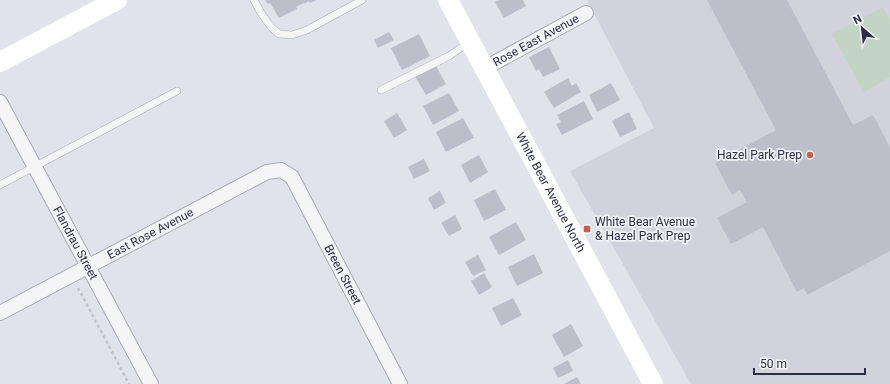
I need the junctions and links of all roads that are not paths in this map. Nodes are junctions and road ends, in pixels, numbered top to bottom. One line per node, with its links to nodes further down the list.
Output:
1 (117, 0): 7 (main road)
2 (254, 0): 3 (lane)
3 (362, 0)
4 (448, 0): 6 (main road, White Bear Avenue North)
5 (586, 13): 8 (street, Rose East Avenue)
6 (470, 41): 8 (main road, White Bear Avenue North); 10 (lane)
7 (0, 62)
8 (485, 68): 19 (main road, White Bear Avenue North)
9 (177, 90): 12 (lane)
10 (381, 90)
11 (0, 102): 12 (street, Flandrau Street)
12 (35, 166): 14 (lane); 15 (street, Flandrau Street)
13 (281, 170): 15 (street, East Rose Avenue); 18 (street, Breen Street)
14 (0, 185)
15 (88, 267): 16 (street, East Rose Avenue); 17 (street, Flandrau Street)
16 (0, 313)
17 (151, 384)
18 (400, 384)
19 (653, 384)

